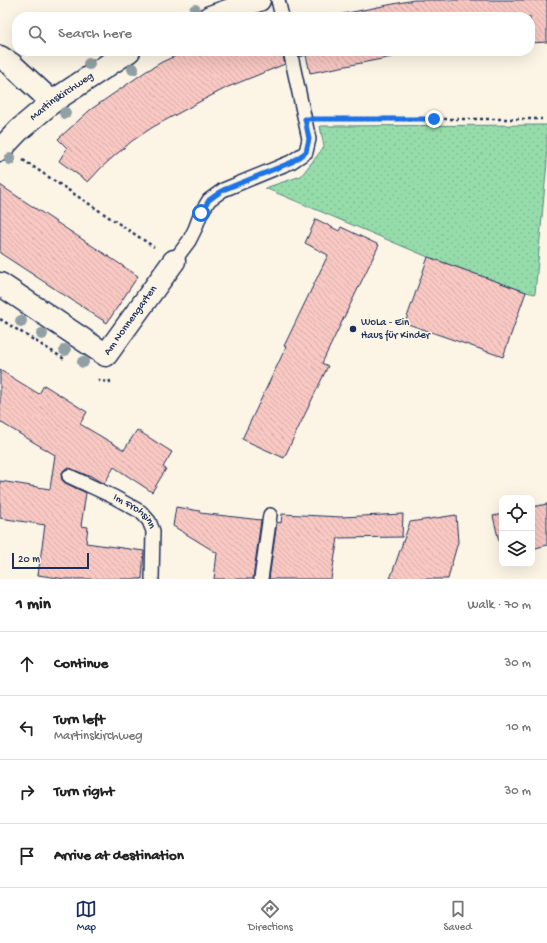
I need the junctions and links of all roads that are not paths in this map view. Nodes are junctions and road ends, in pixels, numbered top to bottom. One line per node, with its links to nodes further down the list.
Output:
1 (259, 0): 3 (street)
2 (278, 0): 4 (lane)
3 (224, 12)
4 (281, 12)
5 (121, 56): 8 (street, Martinskirchweg)
6 (291, 56): 10 (lane)
7 (0, 57): 8 (street)
8 (52, 102): 9 (street, Martinskirchweg)
9 (1, 148)
10 (174, 261): 11 (street, Am Nonnengarten)
11 (0, 284)
12 (68, 476): 14 (lane, Im Frohsinn)
13 (270, 515): 15 (lane)
14 (152, 579)
15 (261, 579)

